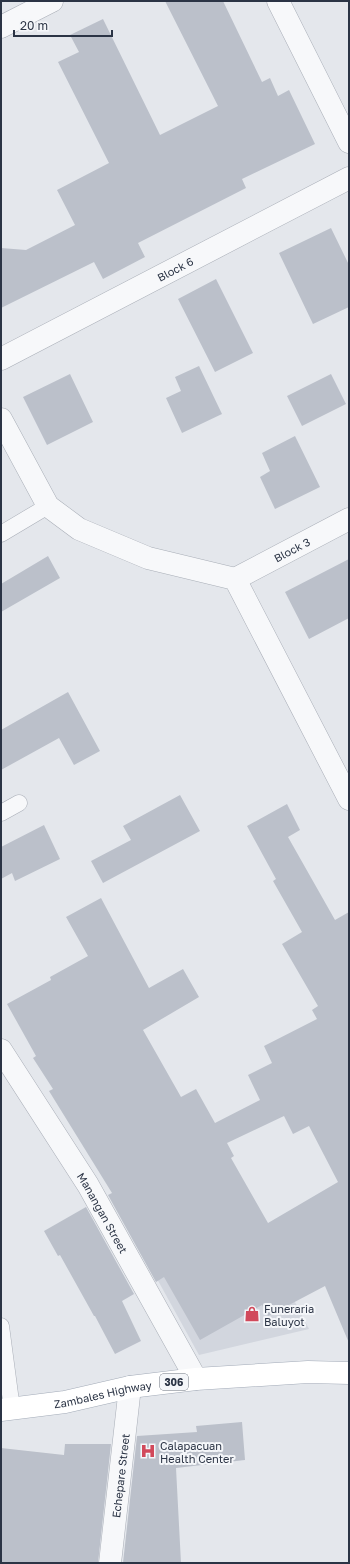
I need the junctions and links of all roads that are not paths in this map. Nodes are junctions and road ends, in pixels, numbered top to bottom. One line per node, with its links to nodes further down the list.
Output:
1 (52, 1): 3 (street)
2 (278, 1): 4 (street)
3 (1, 27)
4 (349, 142)
5 (349, 178): 6 (street, Block 6)
6 (1, 359)
7 (1, 419): 8 (street)
8 (48, 506): 10 (lane); 11 (street)
9 (349, 520): 11 (street, Block 3)
10 (1, 534)
11 (235, 579): 12 (street)
12 (349, 799)
13 (19, 803): 14 (lane)
14 (1, 813)
15 (1, 1050): 18 (street, Manangan Street)
16 (1, 1326): 20 (lane)
17 (349, 1373): 18 (main road, Zambales Highway / 306)
18 (196, 1379): 19 (main road, Zambales Highway / 306)
19 (130, 1387): 20 (main road, Zambales Highway / 306); 21 (street, Echepare Street)
20 (7, 1409)
21 (110, 1563)

